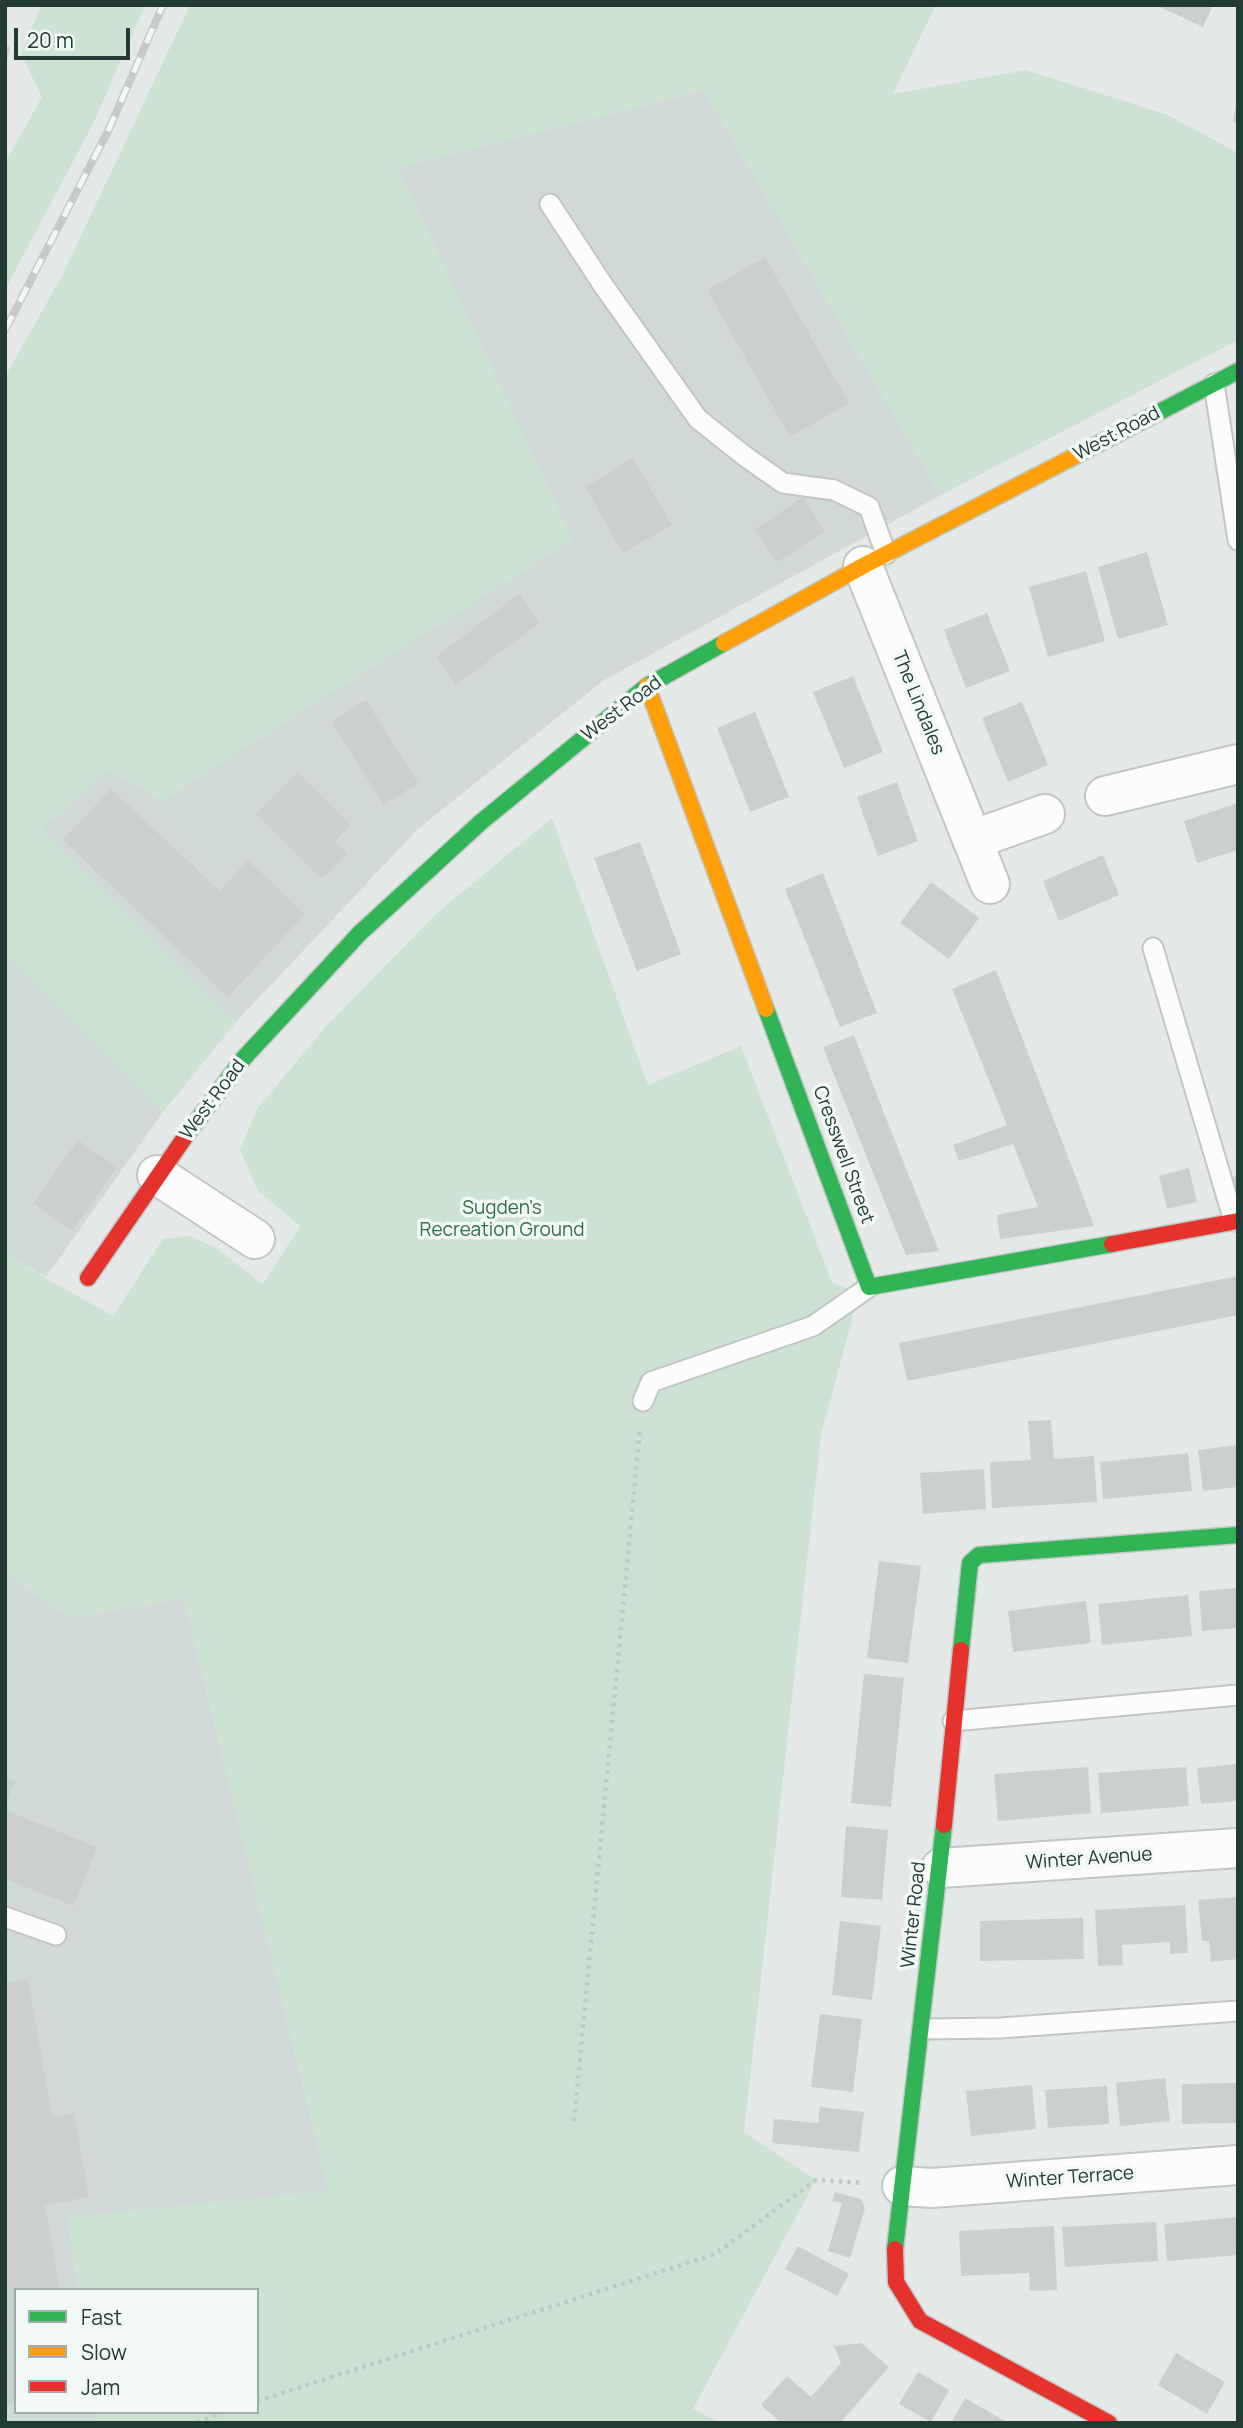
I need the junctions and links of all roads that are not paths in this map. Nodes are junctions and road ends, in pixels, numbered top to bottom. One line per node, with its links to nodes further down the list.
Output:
1 (550, 204): 5 (lane)
2 (1238, 371): 3 (street, West Road)
3 (1214, 384): 4 (lane); 5 (street, West Road)
4 (1238, 540)
5 (875, 560): 6 (street, West Road); 10 (street, The Lindales)
6 (647, 686): 13 (street, West Road); 17 (street, Cresswell Street)
7 (1238, 764): 8 (street)
8 (1105, 796)
9 (1045, 814): 10 (street)
10 (972, 841): 11 (street, The Lindales)
11 (990, 884)
12 (1153, 948): 14 (lane)
13 (157, 1175): 15 (street); 16 (street, West Road)
14 (1236, 1221): 17 (street)
15 (255, 1239)
16 (89, 1278)
17 (869, 1287): 18 (lane)
18 (643, 1401)
19 (1238, 1535): 21 (street, Winter Road)
20 (1238, 1695): 21 (lane)
21 (953, 1721): 23 (street, Winter Road)
22 (1238, 1848): 23 (street, Winter Avenue)
23 (941, 1868): 27 (street, Winter Road)
24 (5, 1917): 25 (lane)
25 (56, 1935)
26 (1238, 2011): 27 (lane)
27 (923, 2029): 29 (street, Winter Road)
28 (1238, 2165): 29 (street, Winter Terrace)
29 (902, 2186): 30 (street, Winter Road)
30 (1109, 2423)

